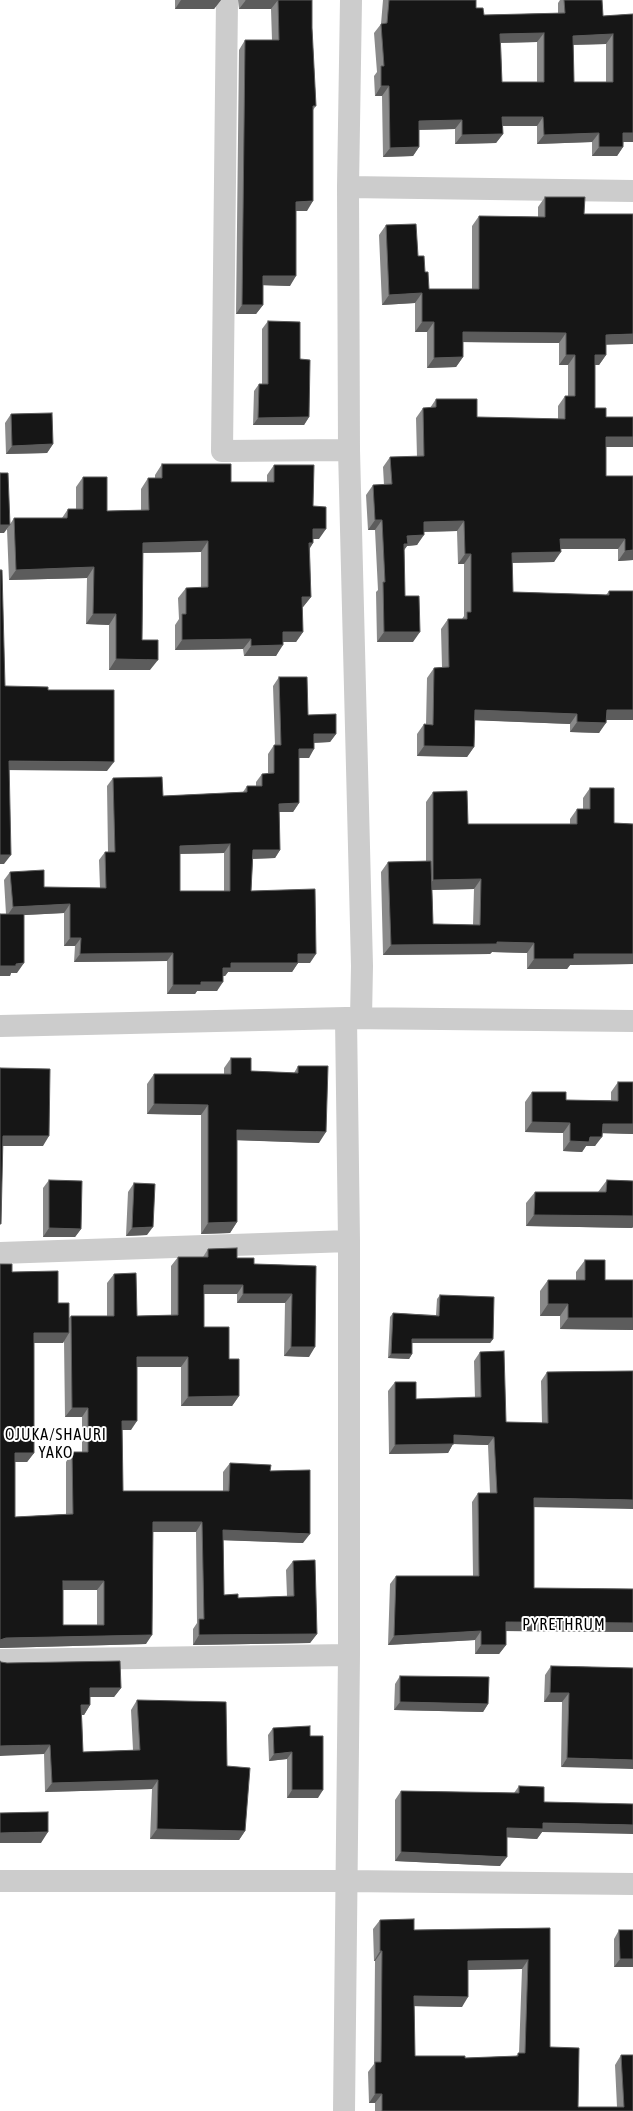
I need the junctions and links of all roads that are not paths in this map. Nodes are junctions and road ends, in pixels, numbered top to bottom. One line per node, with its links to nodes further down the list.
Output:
1 (227, 0): 5 (street)
2 (351, 0): 3 (street)
3 (348, 187): 4 (street); 5 (street)
4 (633, 191)
5 (350, 450): 6 (street)
6 (354, 1018): 7 (street); 8 (street); 9 (street)
7 (633, 1021)
8 (0, 1026)
9 (349, 1240): 10 (street); 11 (street)
10 (0, 1254)
11 (349, 1655): 12 (street); 14 (street)
12 (0, 1660)
13 (0, 1881): 14 (street)
14 (345, 1881): 15 (street); 16 (street)
15 (633, 1884)
16 (344, 2111)

